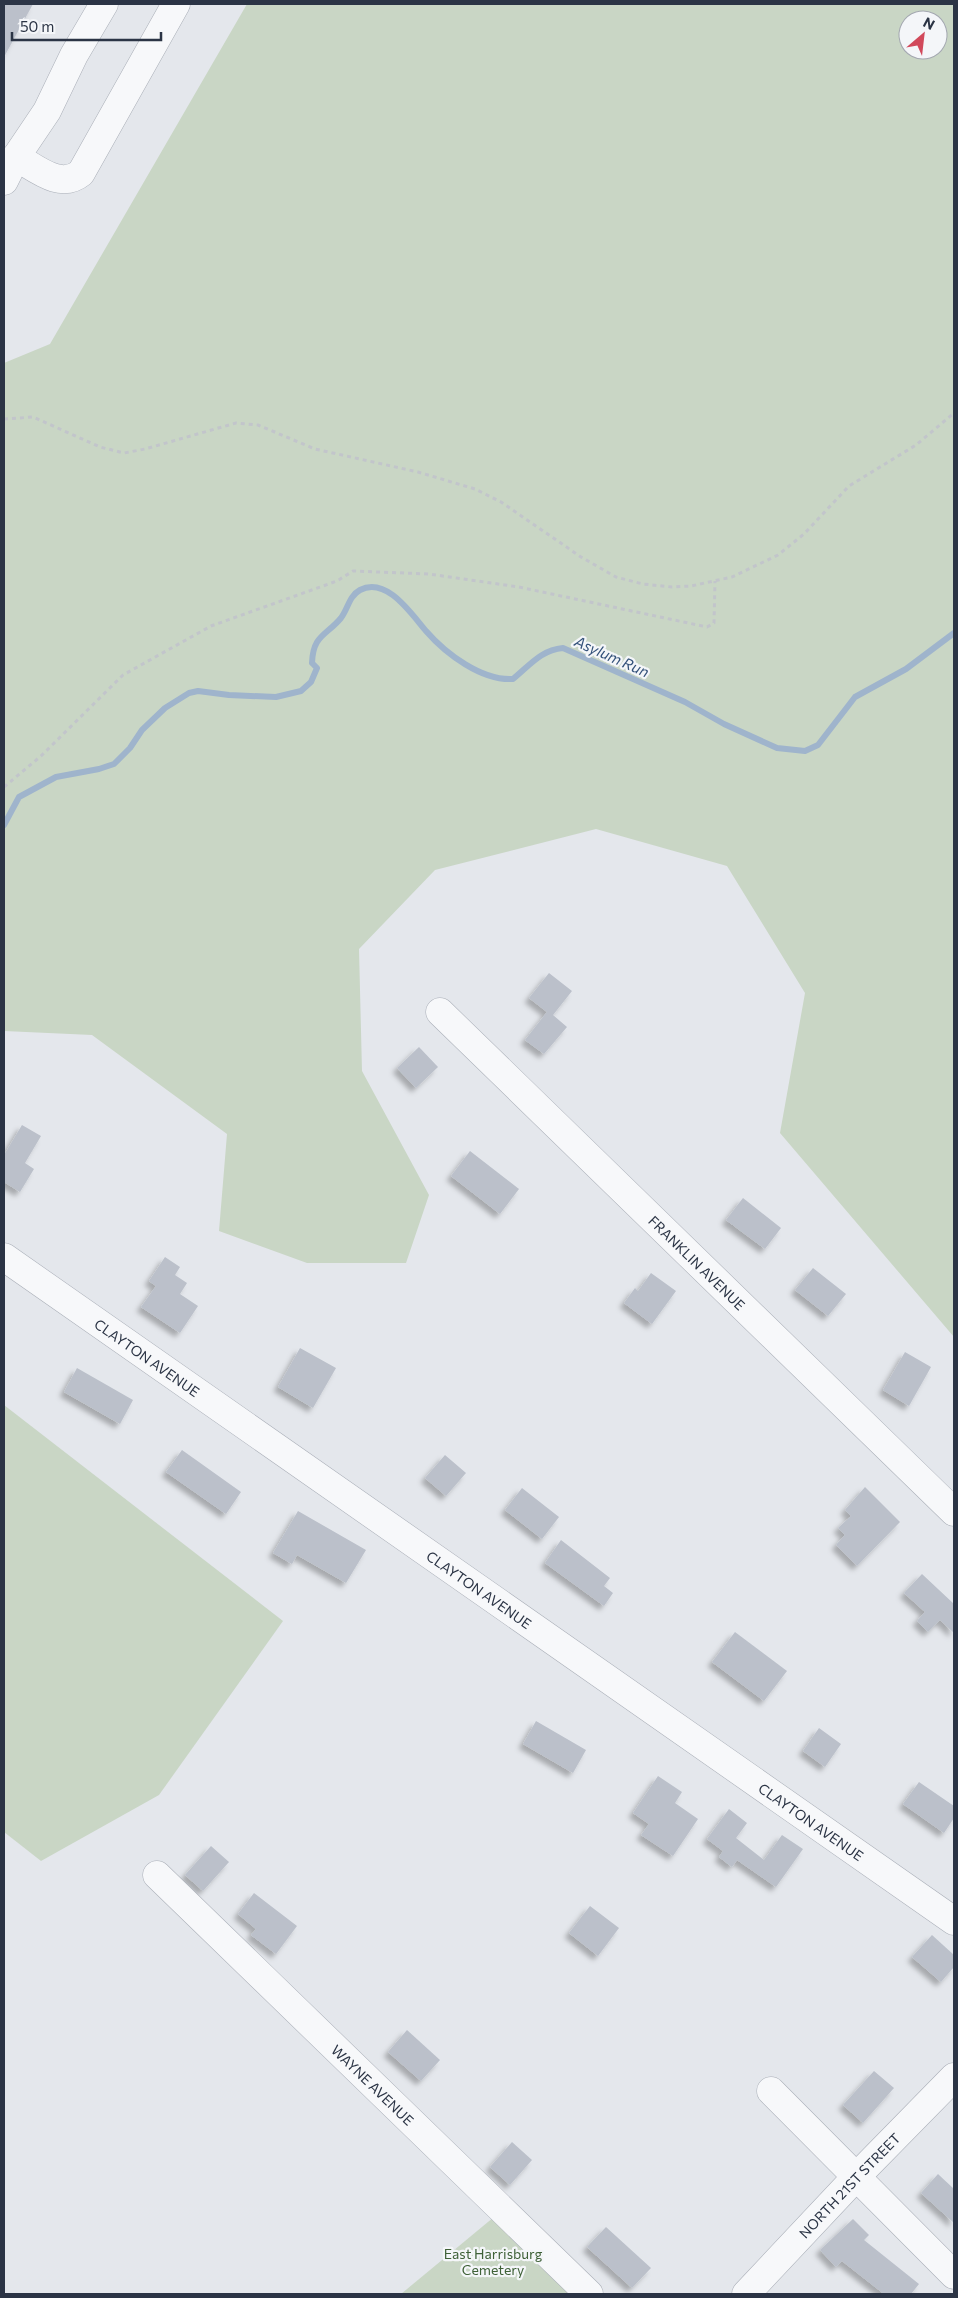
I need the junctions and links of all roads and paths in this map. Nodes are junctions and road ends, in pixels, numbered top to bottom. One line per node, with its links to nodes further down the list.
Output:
1 (104, 4): 3 (street)
2 (176, 4): 3 (street)
3 (10, 169)
4 (954, 413): 6 (path)
5 (4, 419): 6 (path)
6 (715, 581): 7 (path)
7 (4, 787)
8 (440, 1012): 10 (street, FRANKLIN AVENUE)
9 (4, 1257): 12 (street, CLAYTON AVENUE)
10 (954, 1512)
11 (157, 1875): 18 (street, WAYNE AVENUE)
12 (954, 1921)
13 (953, 2081): 15 (street, NORTH 21ST STREET)
14 (771, 2091): 15 (street)
15 (856, 2177): 16 (street); 17 (street, NORTH 21ST STREET)
16 (954, 2275)
17 (755, 2291)
18 (589, 2294)

